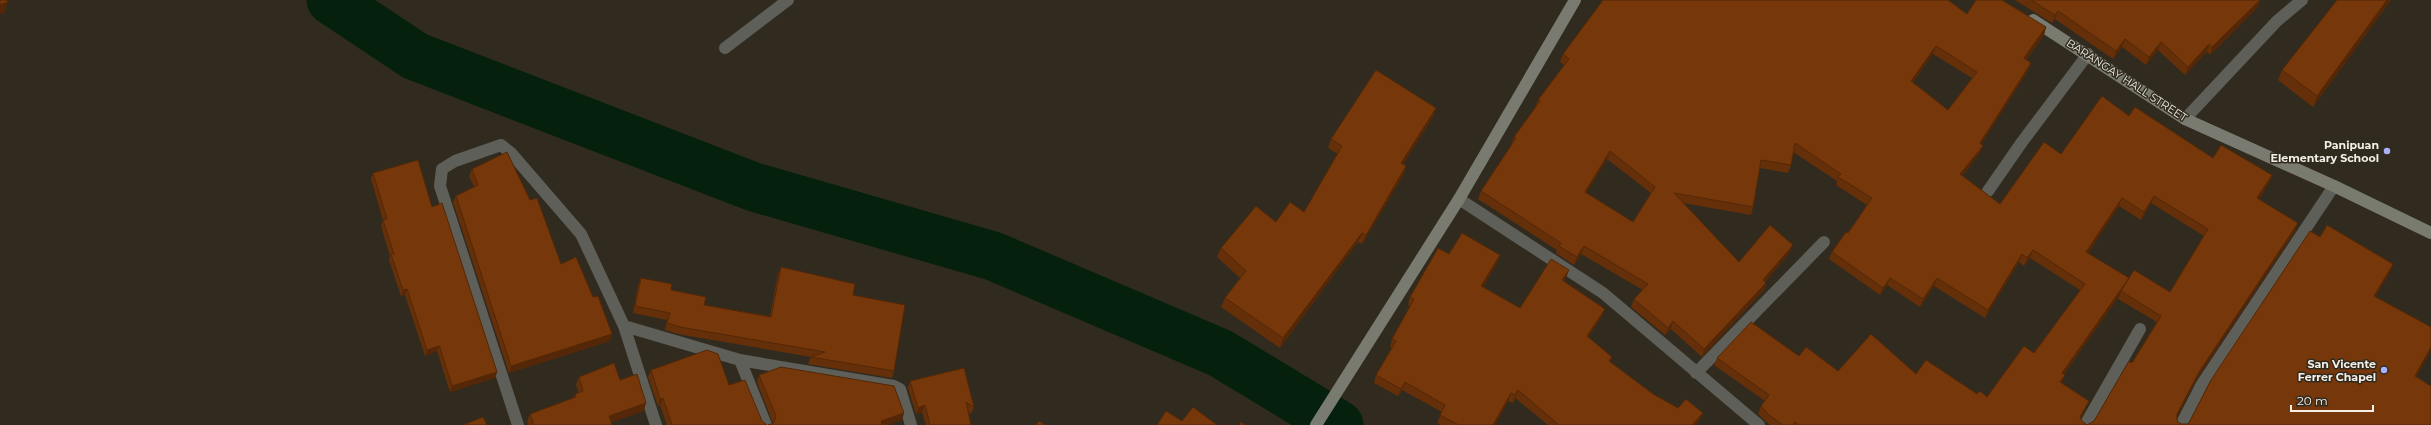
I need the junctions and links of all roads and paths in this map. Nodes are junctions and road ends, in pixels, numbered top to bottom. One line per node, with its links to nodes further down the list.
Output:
1 (788, 0): 5 (street)
2 (1576, 0): 10 (main road)
3 (2302, 0): 7 (street)
4 (2021, 12): 6 (main road, BARANGAY HALL STREET)
5 (725, 48)
6 (2088, 54): 7 (main road, BARANGAY HALL STREET); 9 (street)
7 (2185, 120): 8 (main road, BARANGAY HALL STREET)
8 (2334, 186): 11 (main road, BARANGAY HALL STREET); 24 (street)
9 (1988, 191)
10 (1459, 199): 16 (street); 21 (main road)
11 (2431, 233)
12 (1824, 242): 16 (street)
13 (624, 326): 15 (street); 17 (street); 18 (street)
14 (2140, 330): 23 (street)
15 (740, 360): 19 (street); 20 (street)
16 (1696, 373): 22 (street)
17 (518, 425)
18 (656, 425)
19 (766, 425)
20 (911, 425)
21 (1316, 425)
22 (1759, 425)
23 (2085, 425)
24 (2181, 425)

